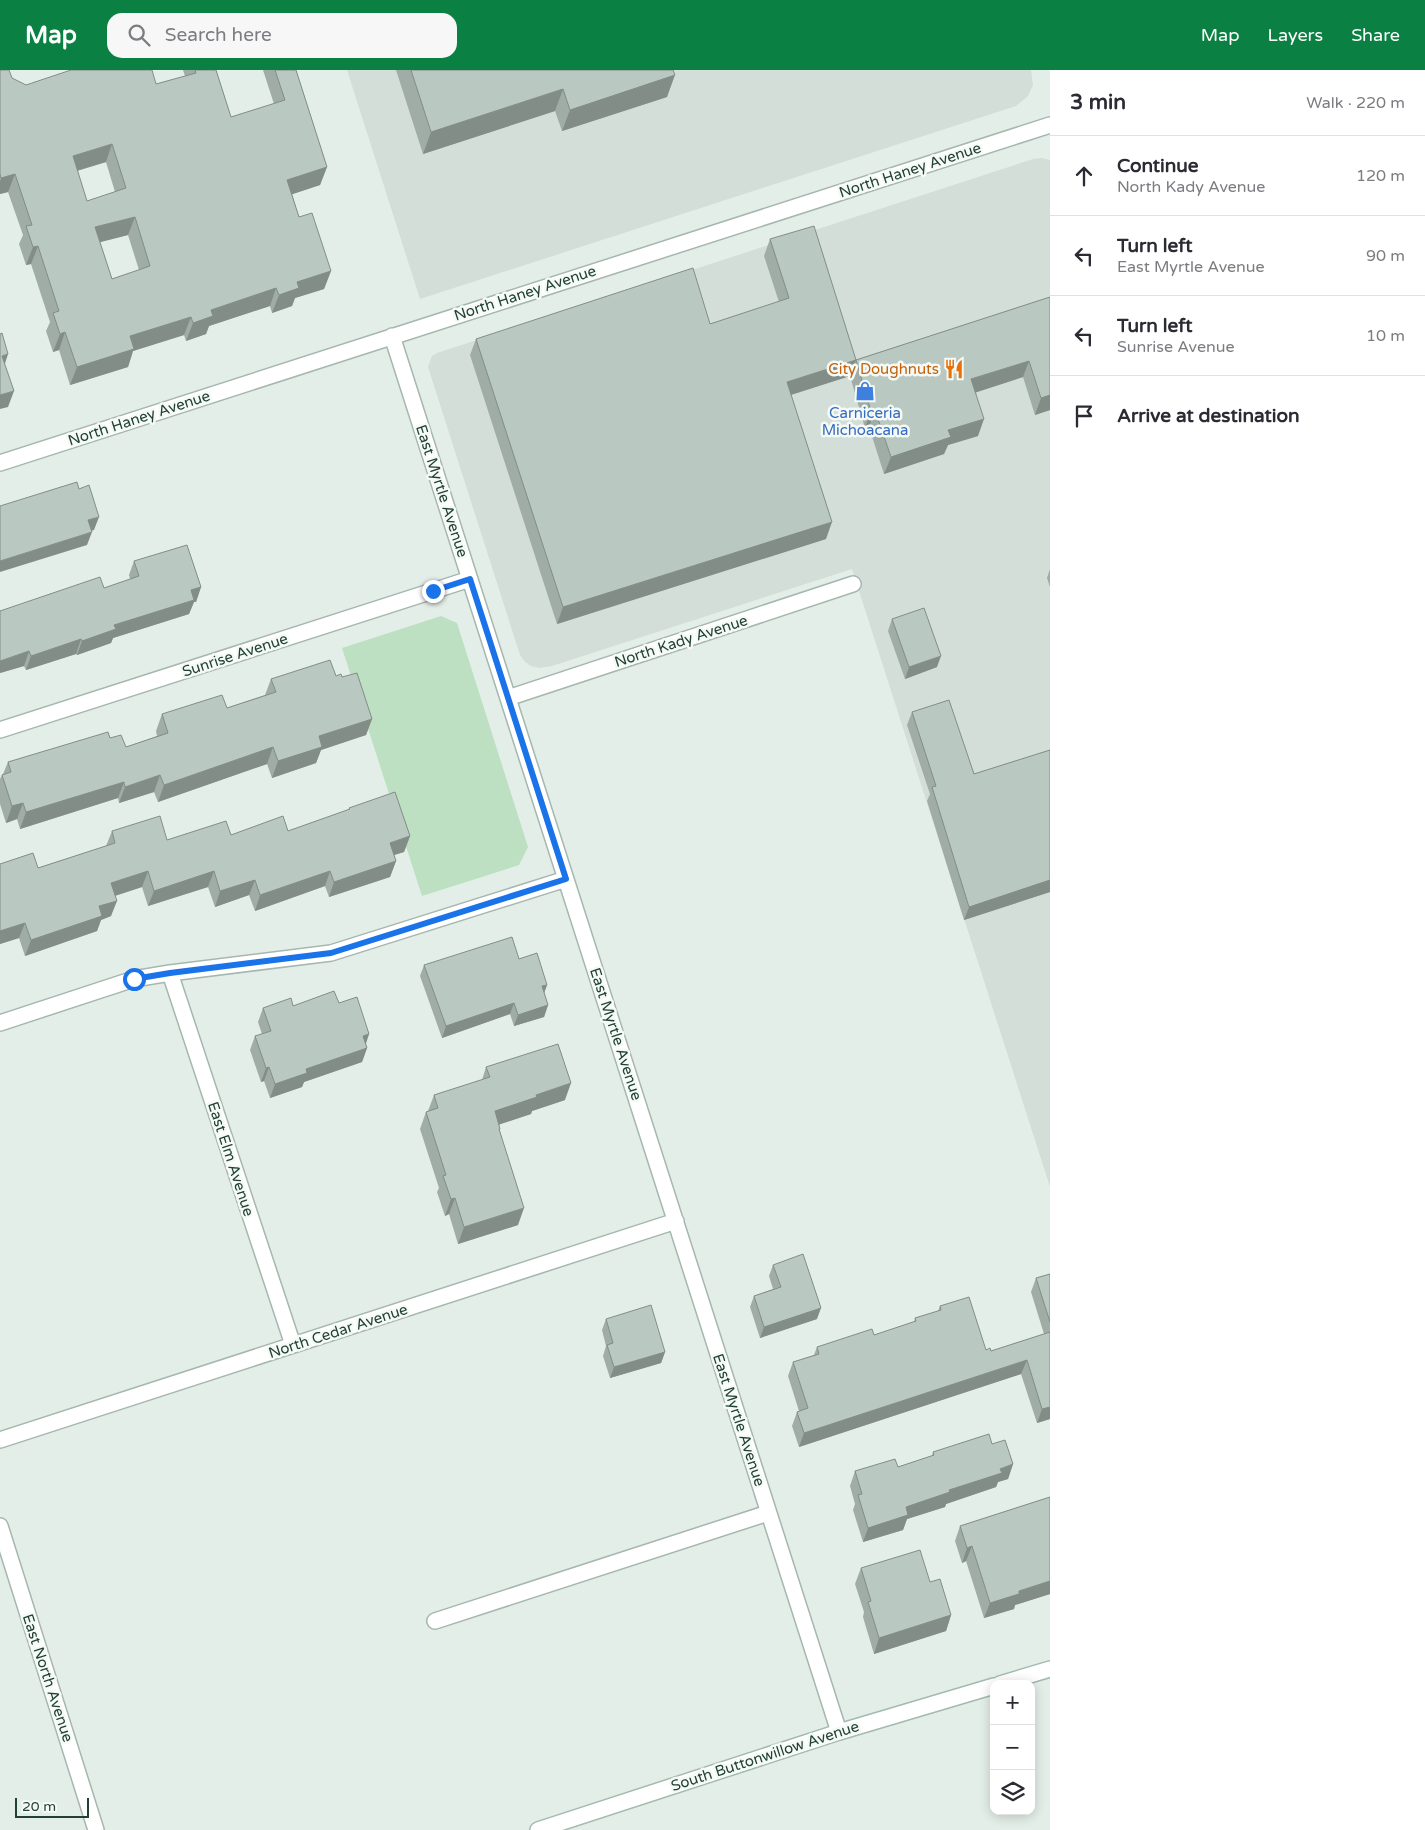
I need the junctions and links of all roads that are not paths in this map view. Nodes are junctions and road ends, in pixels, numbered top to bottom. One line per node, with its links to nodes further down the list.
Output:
1 (1050, 125): 2 (street, North Haney Avenue)
2 (392, 336): 3 (street, North Haney Avenue); 4 (street, East Myrtle Avenue)
3 (0, 463)
4 (470, 579): 6 (street, East Myrtle Avenue); 7 (street, Sunrise Avenue)
5 (853, 584): 6 (street, North Kady Avenue)
6 (508, 698): 8 (street, East Myrtle Avenue)
7 (0, 730)
8 (566, 879): 9 (street); 11 (street, East Myrtle Avenue)
9 (170, 973): 10 (street); 12 (street, East Elm Avenue)
10 (0, 1023)
11 (676, 1221): 12 (street, North Cedar Avenue); 14 (street, East Myrtle Avenue)
12 (293, 1346): 13 (street, North Cedar Avenue)
13 (0, 1440)
14 (768, 1513): 16 (street); 20 (street, East Myrtle Avenue)
15 (0, 1526): 21 (street, East North Avenue)
16 (435, 1621)
17 (1050, 1669): 18 (street)
18 (1013, 1680)
19 (990, 1687): 20 (street, South Buttonwillow Avenue)
20 (839, 1732): 22 (street, South Buttonwillow Avenue)
21 (96, 1830)
22 (538, 1830)

